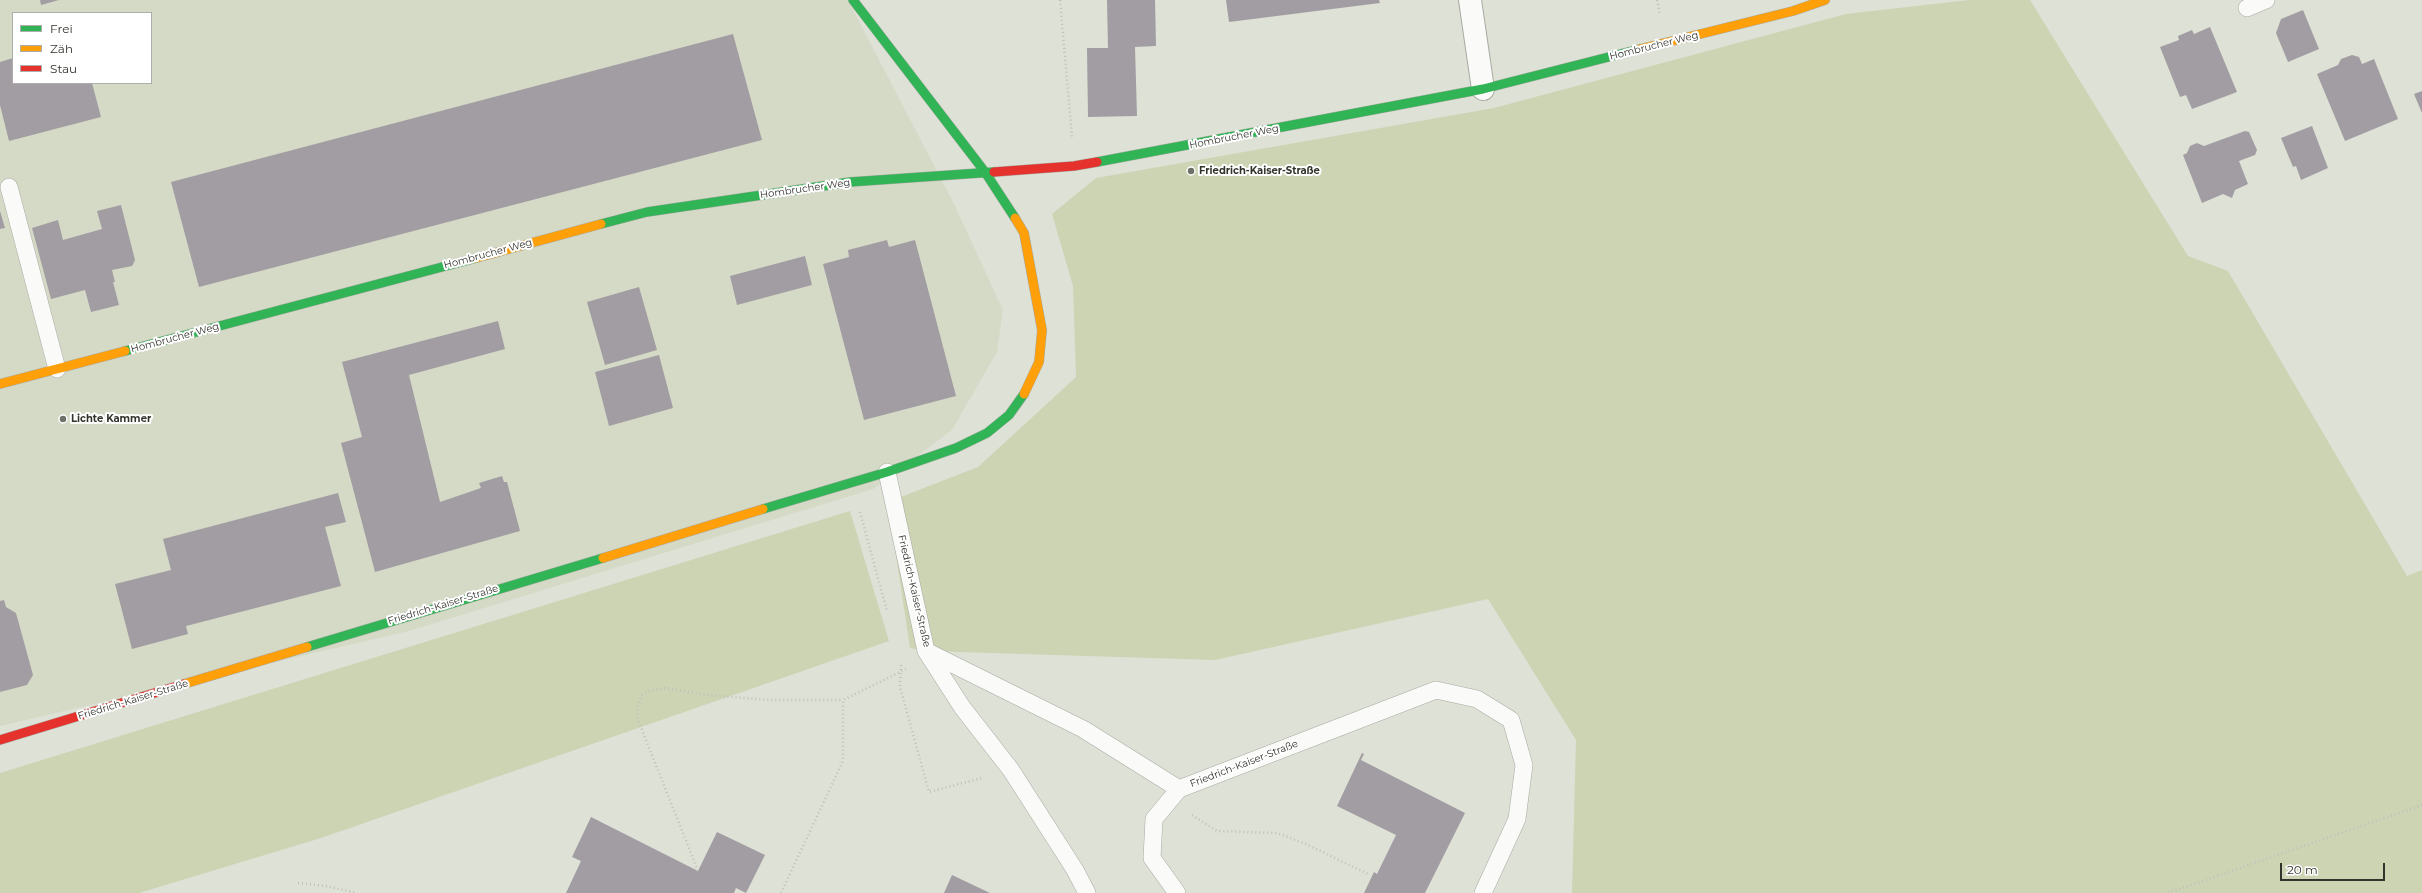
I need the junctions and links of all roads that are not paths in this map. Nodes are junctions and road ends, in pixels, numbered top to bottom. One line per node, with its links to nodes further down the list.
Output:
1 (853, 0): 7 (street)
2 (1470, 0): 6 (street)
3 (1825, 0): 6 (street, Hombrucher Weg)
4 (2266, 0): 5 (lane)
5 (2247, 8)
6 (1482, 89): 7 (street, Hombrucher Weg)
7 (985, 172): 9 (street, Hombrucher Weg); 11 (street, Friedrich-Kaiser-Straße)
8 (9, 187): 9 (lane)
9 (57, 369): 10 (street, Hombrucher Weg)
10 (0, 384)
11 (887, 472): 12 (lane, Friedrich-Kaiser-Straße); 13 (street, Friedrich-Kaiser-Straße)
12 (926, 651): 14 (lane, Friedrich-Kaiser-Straße); 15 (lane)
13 (0, 740)
14 (1179, 790): 16 (lane); 17 (lane, Friedrich-Kaiser-Straße)
15 (1087, 893)
16 (1177, 893)
17 (1483, 893)

